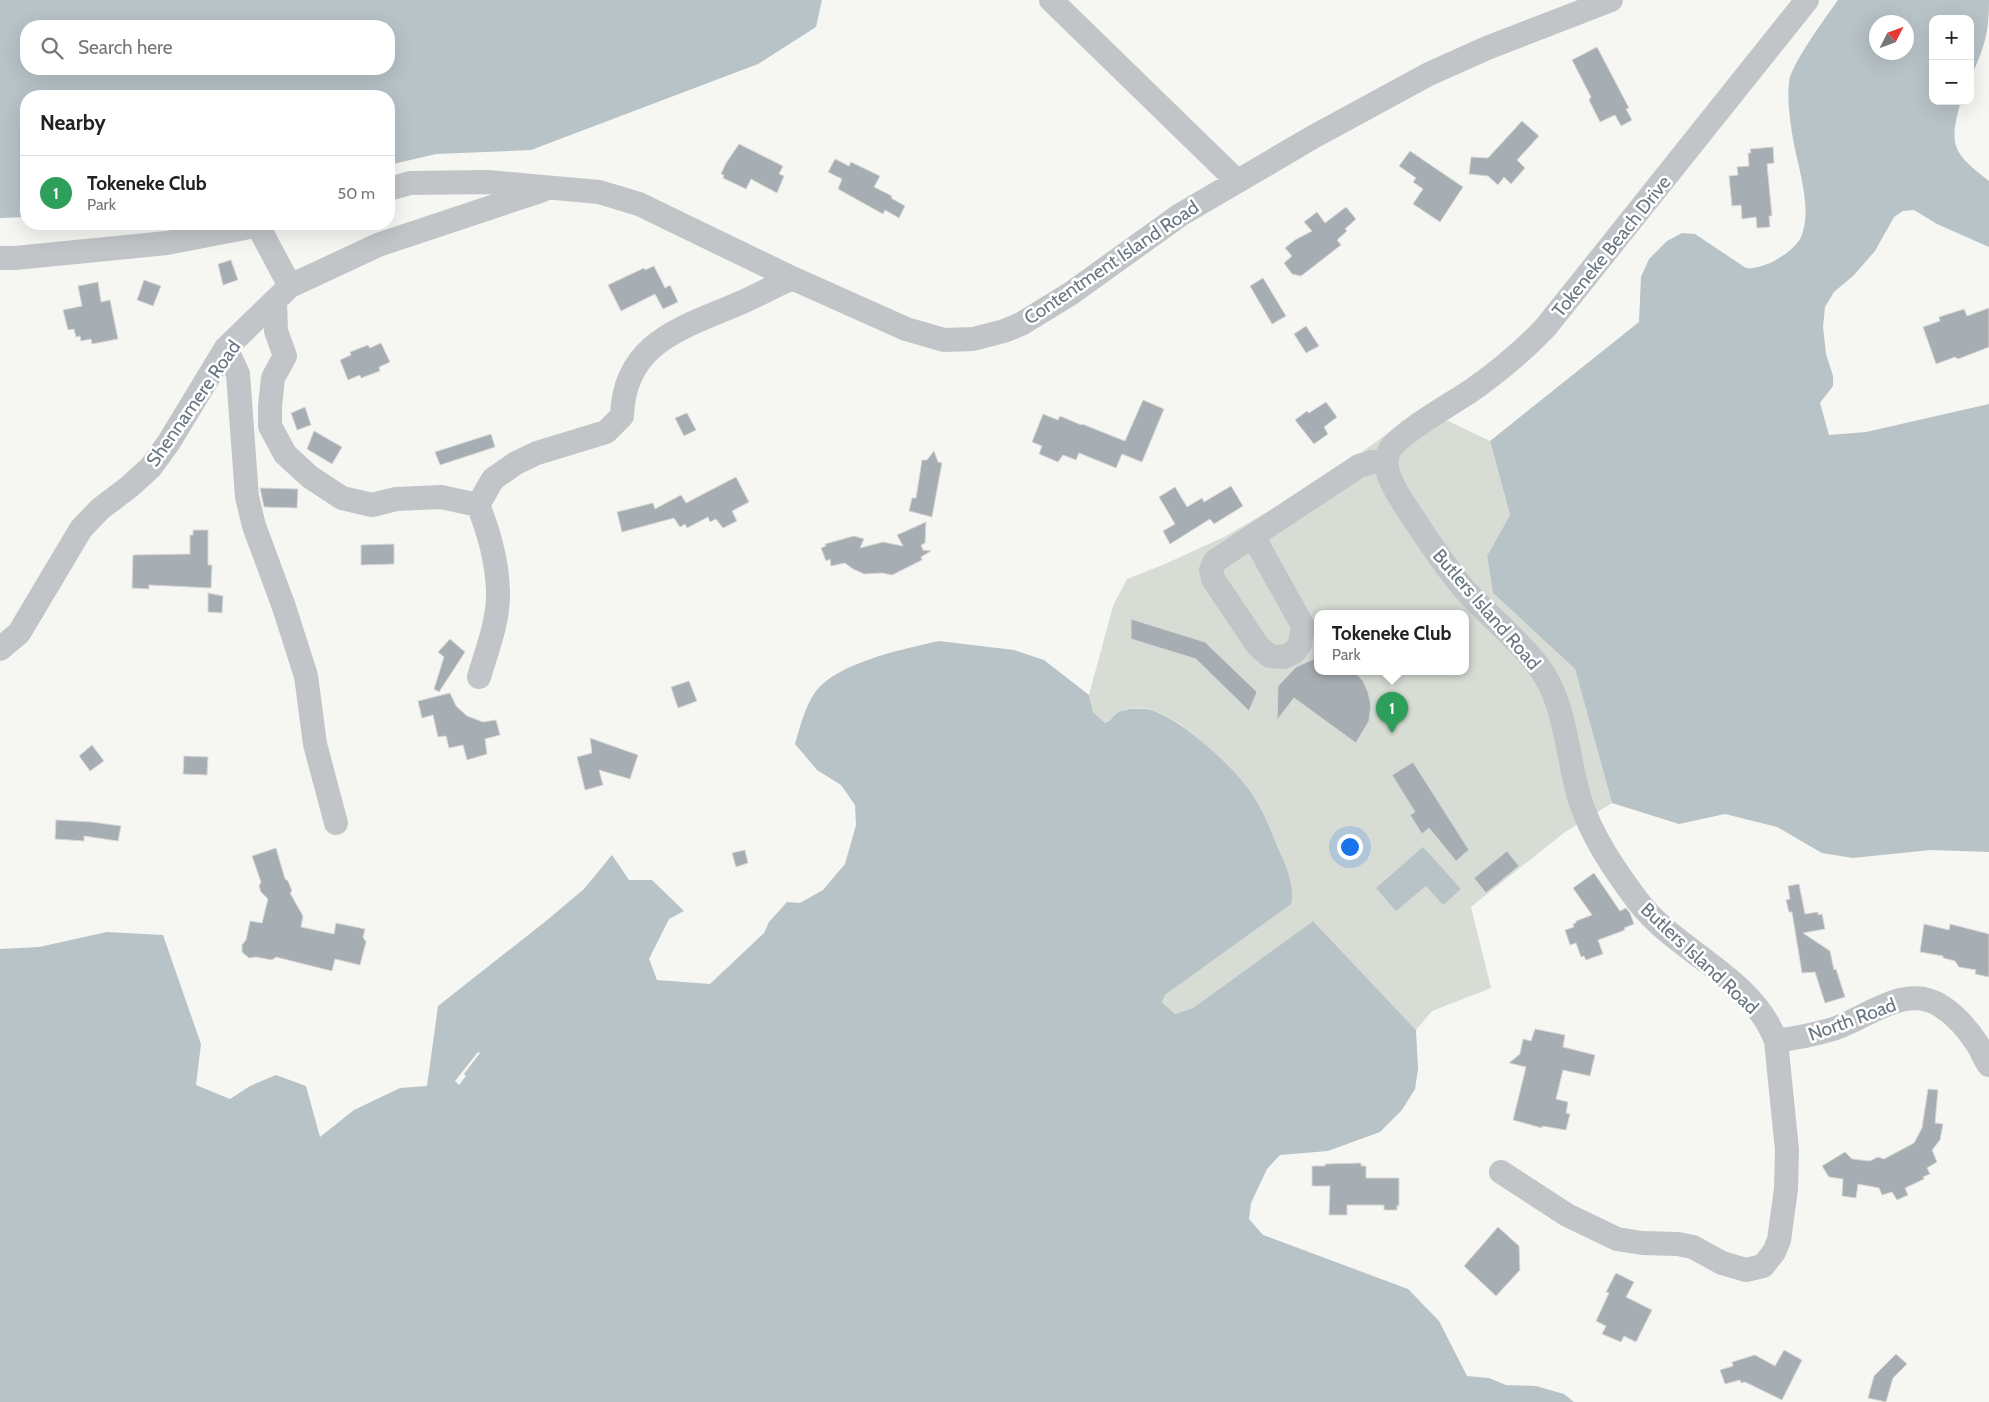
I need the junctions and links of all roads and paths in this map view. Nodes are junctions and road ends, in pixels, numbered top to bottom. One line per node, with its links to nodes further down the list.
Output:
1 (1051, 0): 4 (street)
2 (1611, 0): 4 (street, Contentment Island Road)
3 (1807, 0): 13 (street, Tokeneke Beach Drive)
4 (1237, 181): 10 (street, Contentment Island Road)
5 (554, 186): 6 (street, Contentment Island Road); 10 (street, Contentment Island Road); 11 (street, Shennamere Road)
6 (395, 187)
7 (236, 230): 9 (street)
8 (263, 230): 11 (street)
9 (0, 258)
10 (792, 278): 14 (street)
11 (282, 294): 12 (street, Shennamere Road); 14 (street)
12 (226, 348): 16 (street, Shennamere Road); 18 (street)
13 (1386, 460): 15 (street); 19 (street, Butlers Island Road)
14 (478, 505): 17 (street)
15 (1253, 536): 15 (street)
16 (0, 649)
17 (479, 677)
18 (336, 823)
19 (1776, 1041): 20 (street, North Road); 21 (street, Butlers Island Road)
20 (1989, 1065)
21 (1500, 1172)

